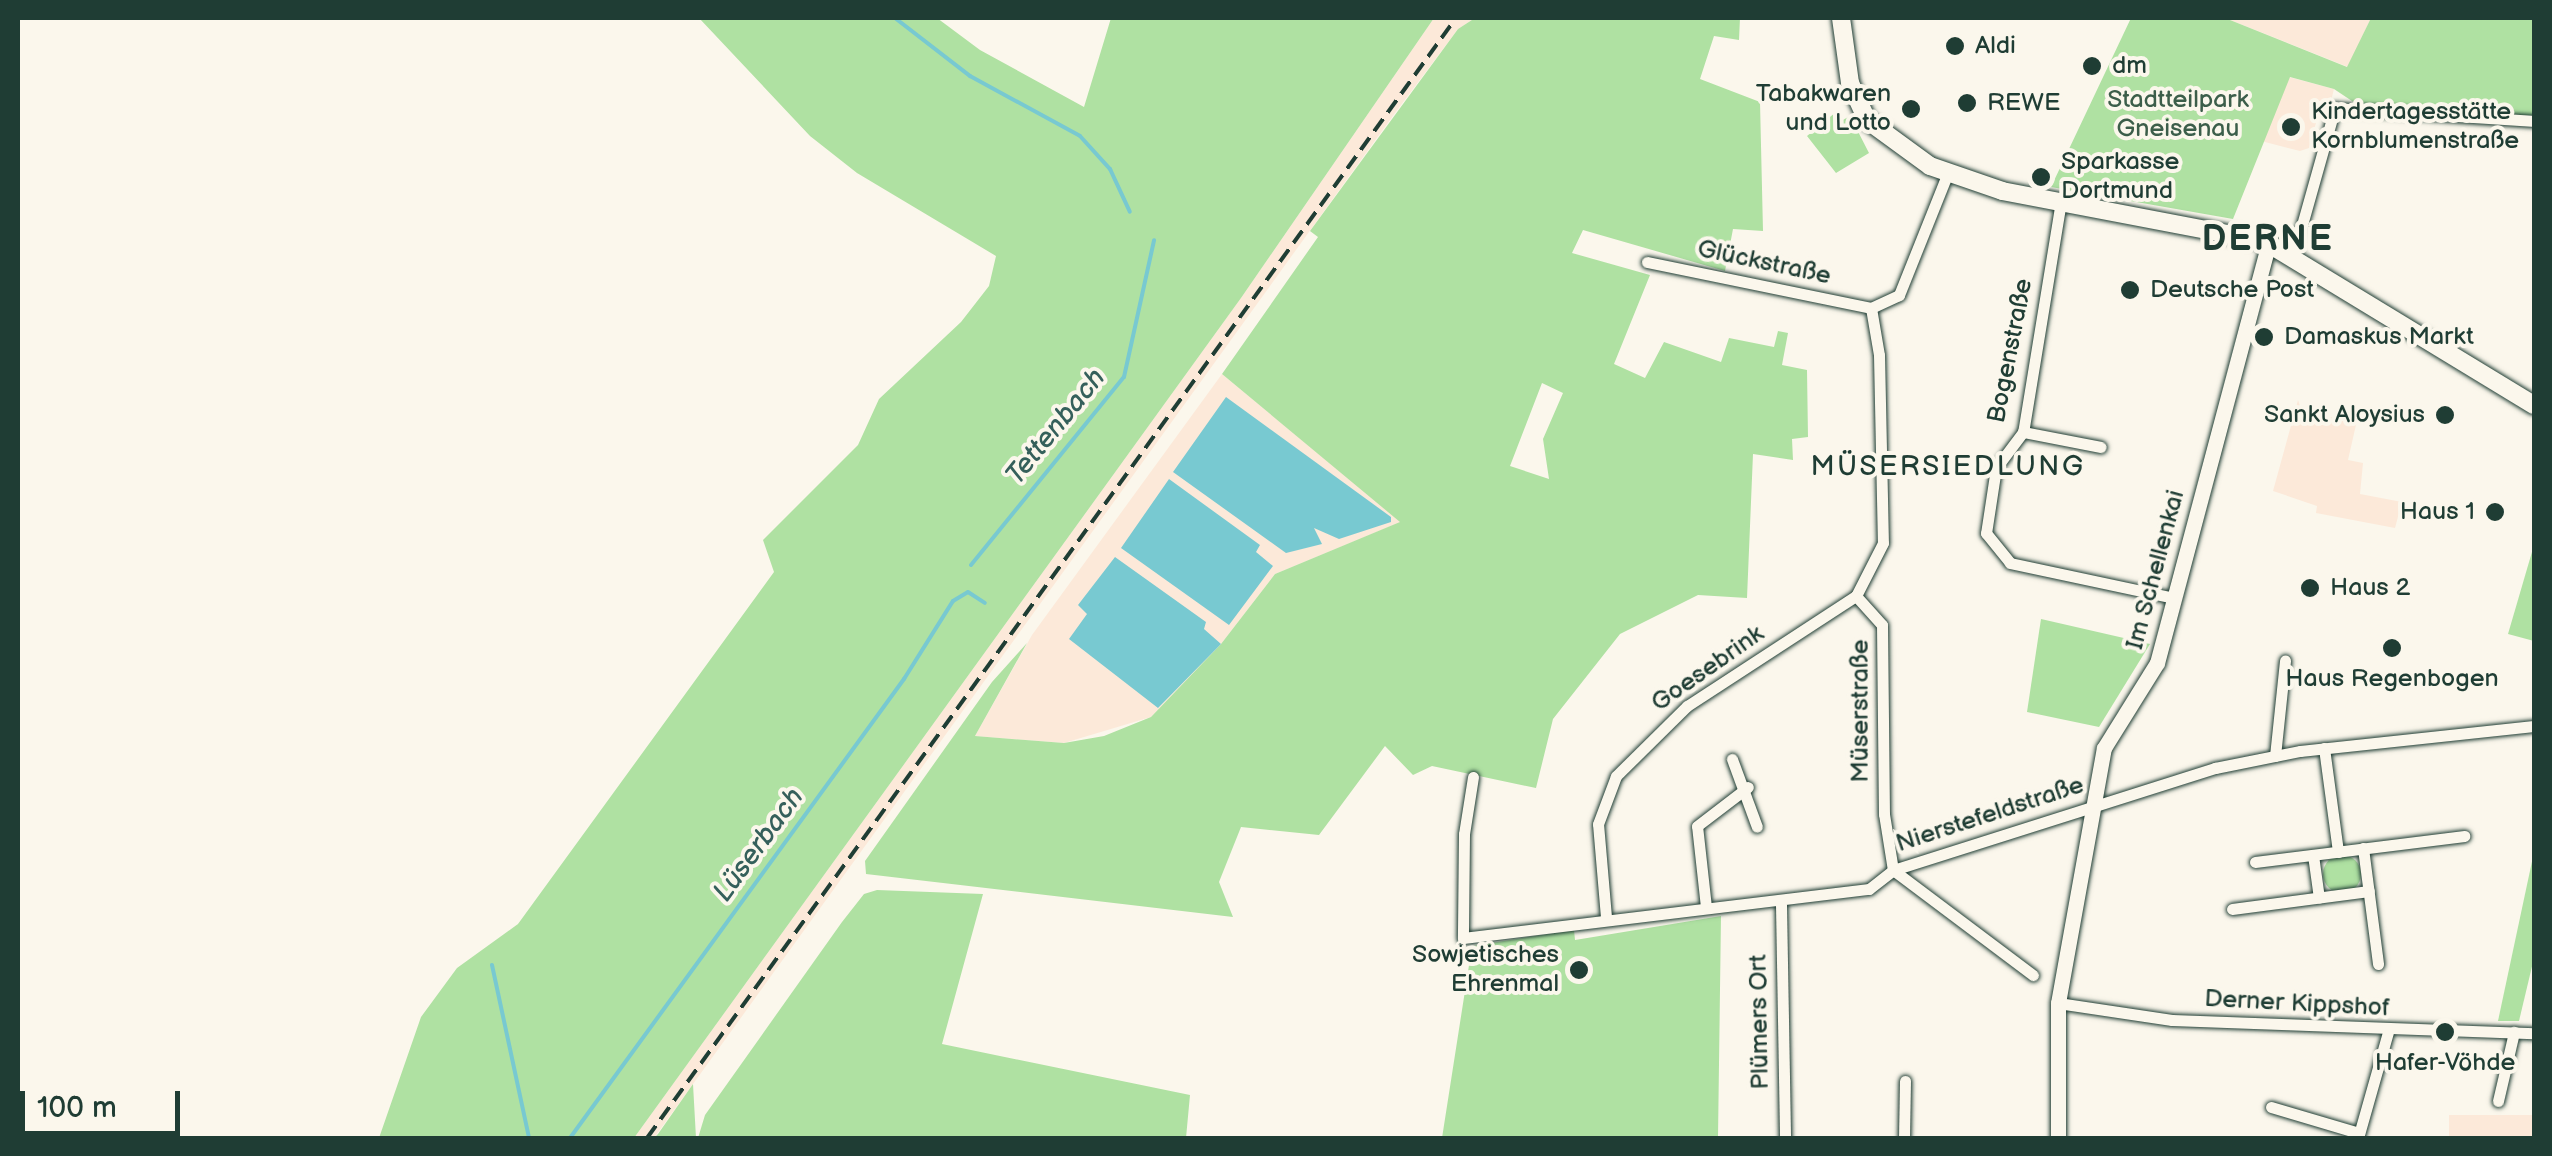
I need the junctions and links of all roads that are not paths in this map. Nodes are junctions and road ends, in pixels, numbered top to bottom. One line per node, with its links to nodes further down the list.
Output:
1 (1840, 18): 3 (main road)
2 (2534, 121): 6 (street)
3 (1947, 174): 4 (main road); 8 (street)
4 (2061, 201): 5 (main road); 10 (street, Bogenstraße)
5 (2269, 243): 6 (main road); 13 (street, Im Schellenkai)
6 (2293, 258): 9 (main road)
7 (1647, 262): 8 (street, Glückstraße)
8 (1872, 308): 12 (street)
9 (2534, 405)
10 (2023, 432): 11 (street); 13 (street, Bogenstraße)
11 (2101, 447)
12 (1856, 596): 28 (street, Müserstraße); 34 (street, Goesebrink)
13 (2175, 598): 21 (street, Im Schellenkai)
14 (2284, 660): 17 (street)
15 (2534, 726): 16 (street, Nierstefeldstraße)
16 (2324, 748): 17 (street, Nierstefeldstraße); 25 (street)
17 (2275, 756): 21 (street, Nierstefeldstraße)
18 (1732, 759): 20 (street)
19 (1472, 777): 34 (street, Nierstefeldstraße)
20 (1748, 788): 22 (street); 32 (street)
21 (2093, 804): 28 (street, Nierstefeldstraße); 39 (street, Im Schellenkai)
22 (1758, 827)
23 (2464, 836): 24 (street)
24 (2363, 848): 25 (street); 29 (street)
25 (2338, 852): 26 (street)
26 (2313, 855): 27 (street); 30 (street)
27 (2255, 862)
28 (1893, 870): 31 (street, Nierstefeldstraße); 36 (street)
29 (2368, 892): 30 (street); 37 (street)
30 (2319, 898): 33 (street)
31 (1781, 904): 32 (street, Nierstefeldstraße); 47 (street, Plümers Ort)
32 (1706, 907): 34 (street, Nierstefeldstraße)
33 (2232, 910)
34 (1606, 917)
35 (2016, 940): 36 (street)
36 (2007, 952): 38 (street)
37 (2378, 964)
38 (2032, 974)
39 (2058, 1003): 40 (street, Derner Kippshof); 49 (street, Im Schellenkai)
40 (2388, 1032): 41 (street, Derner Kippshof); 46 (street)
41 (2514, 1032): 42 (street, Derner Kippshof); 44 (street)
42 (2534, 1032)
43 (1905, 1081): 48 (street)
44 (2498, 1101)
45 (2270, 1107): 46 (street)
46 (2358, 1136)
47 (1786, 1138)
48 (1904, 1138)
49 (2058, 1138)

